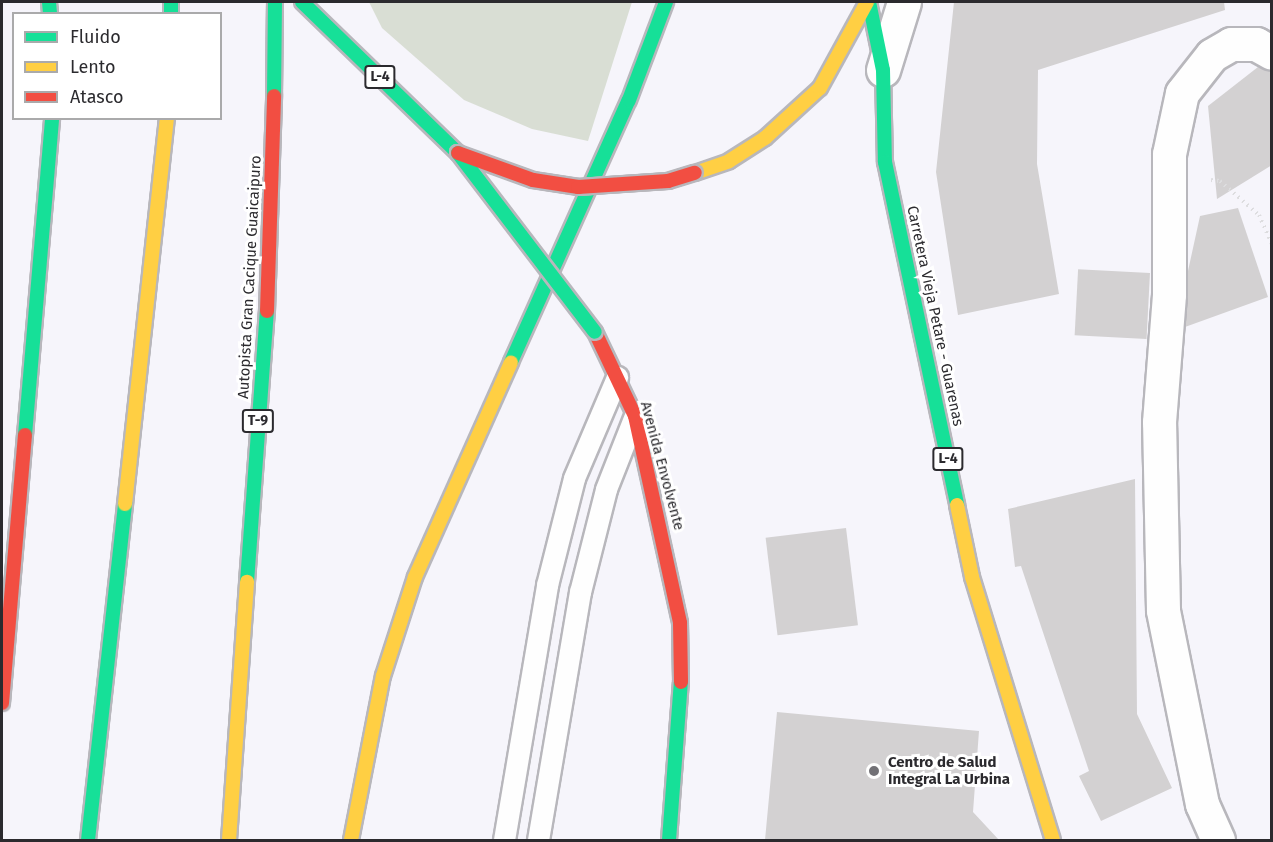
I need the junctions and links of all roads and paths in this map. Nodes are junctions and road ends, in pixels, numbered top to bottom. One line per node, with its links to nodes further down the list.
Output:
1 (275, 2): 17 (main road, Autopista Gran Cacique Guaicaipuro / T-9)
2 (302, 2): 10 (main road, Avenida Envolvente / L-4)
3 (666, 2): 18 (main road)
4 (868, 2): 7 (main road, Carretera Vieja Petare - Guarenas / L-4); 10 (main road, bridge)
5 (904, 2): 7 (street)
6 (1272, 53): 11 (street)
7 (883, 69): 22 (main road, Carretera Vieja Petare - Guarenas / L-4)
8 (52, 120): 15 (main road)
9 (167, 120): 16 (main road)
10 (458, 153): 13 (main road, Avenida Envolvente / L-4, bridge)
11 (1170, 178): 12 (path); 23 (street)
12 (1272, 244)
13 (616, 377): 14 (main road, Avenida Envolvente / L-4); 19 (lane)
14 (635, 416): 20 (lane); 21 (main road, Avenida Envolvente / L-4)
15 (2, 703)
16 (88, 840)
17 (229, 840)
18 (351, 840)
19 (504, 840)
20 (538, 840)
21 (669, 840)
22 (1053, 840)
23 (1218, 840)

